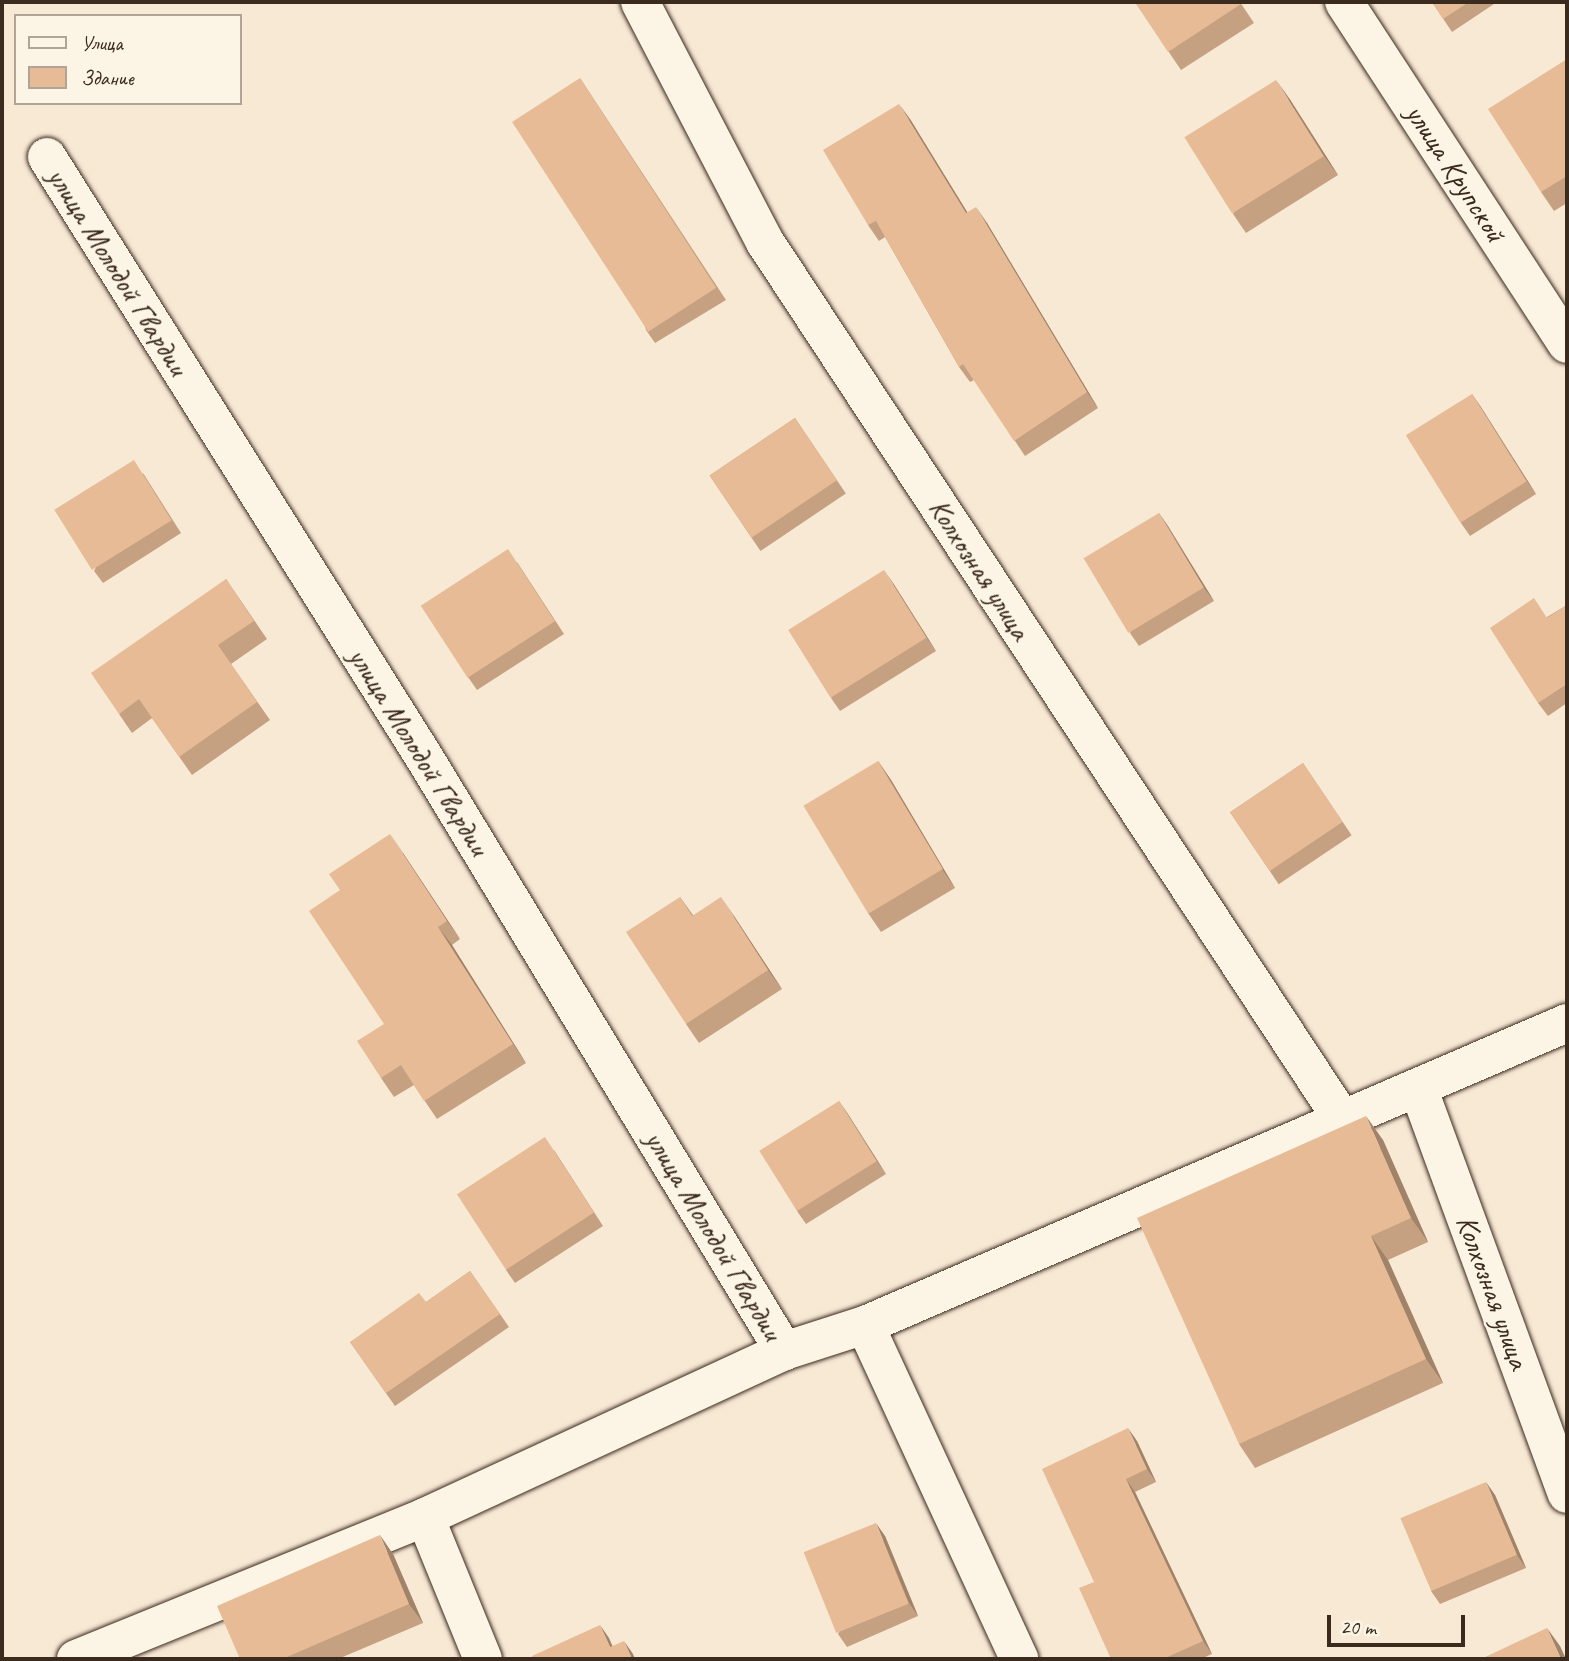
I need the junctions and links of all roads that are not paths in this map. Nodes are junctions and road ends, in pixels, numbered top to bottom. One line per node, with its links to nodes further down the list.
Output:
1 (640, 2): 7 (street, Колхозная улица)
2 (1344, 2): 4 (street, улица Крупской)
3 (47, 157): 9 (street, улица Молодой Гвардии)
4 (1567, 344)
5 (1567, 1023): 6 (street)
6 (1419, 1090): 7 (street); 10 (street, Колхозная улица)
7 (1344, 1122): 8 (street)
8 (865, 1325): 9 (street); 14 (street)
9 (784, 1351): 11 (street)
10 (1567, 1494)
11 (425, 1517): 12 (street); 13 (street)
12 (76, 1659)
13 (483, 1659)
14 (1019, 1659)

